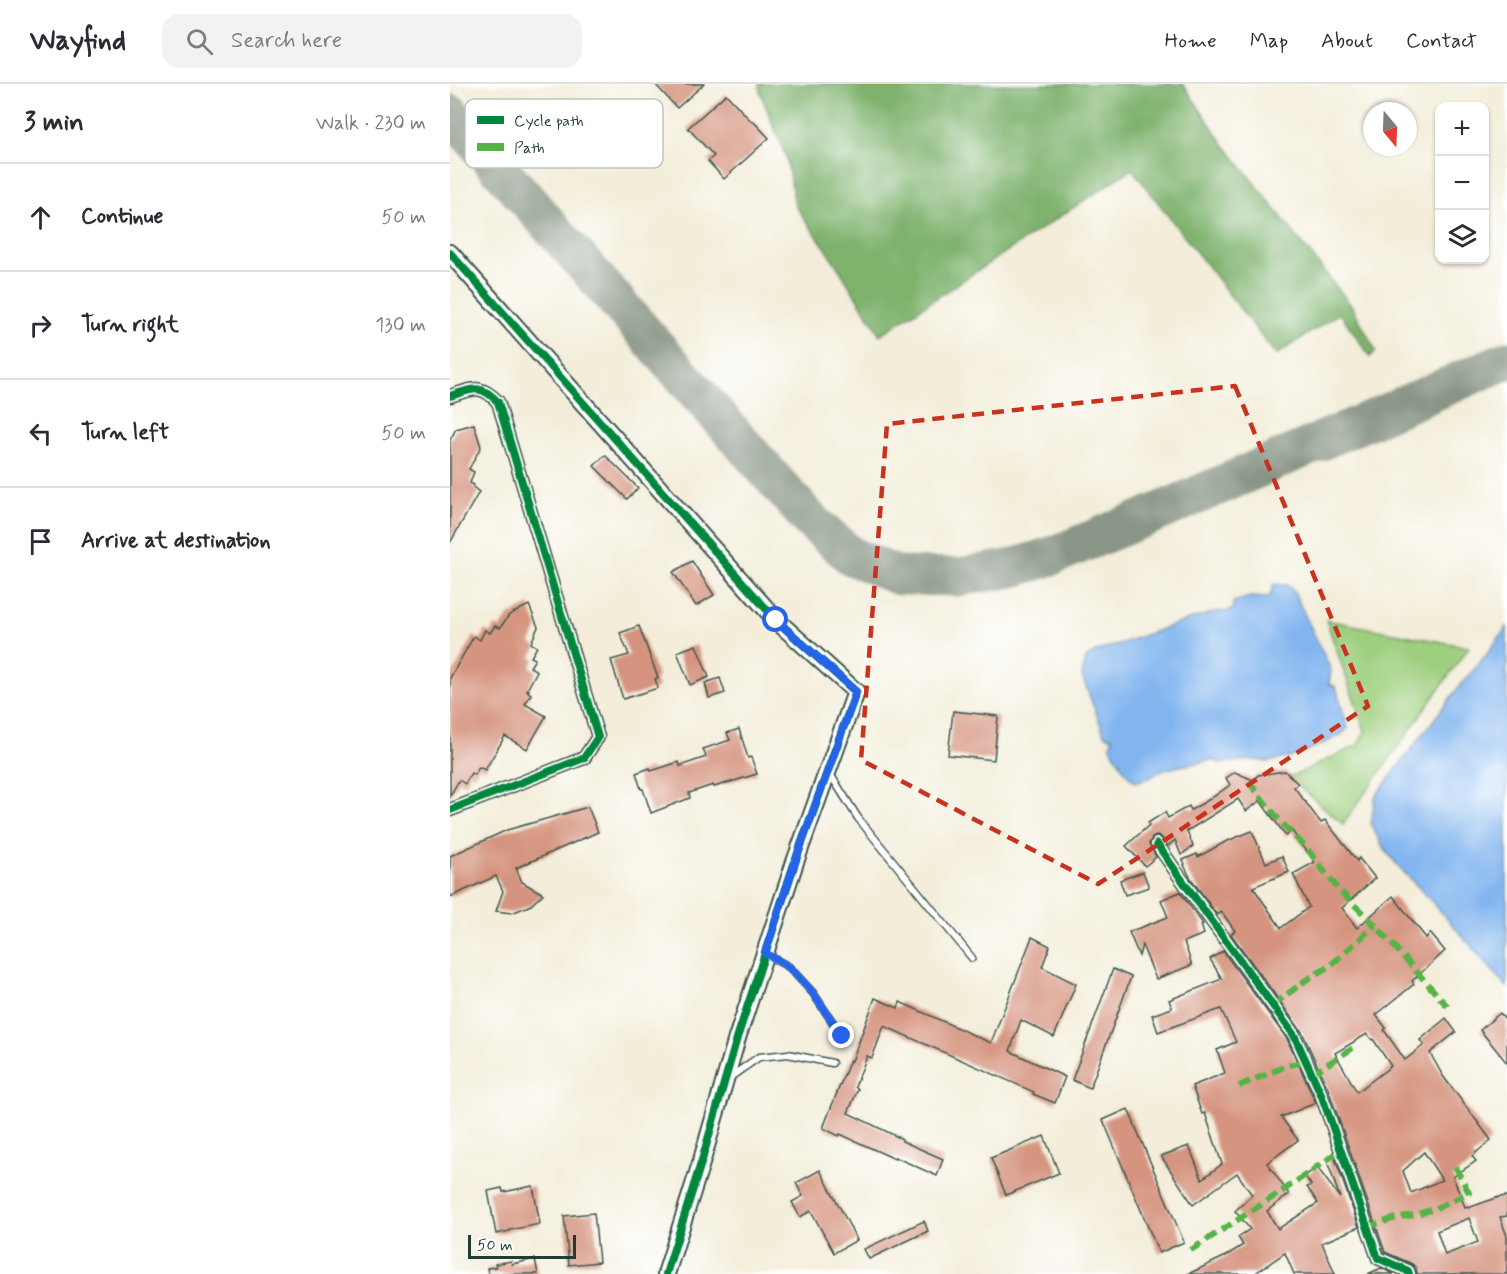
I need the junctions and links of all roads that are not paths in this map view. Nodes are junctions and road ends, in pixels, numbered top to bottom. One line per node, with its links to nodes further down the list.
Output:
1 (450, 253): 3 (street)
2 (450, 396): 4 (street)
3 (828, 771): 6 (street); 7 (lane)
4 (450, 810)
5 (1157, 844): 12 (street)
6 (765, 953): 8 (lane); 10 (street)
7 (972, 958)
8 (842, 1036)
9 (832, 1063): 10 (lane)
10 (724, 1082): 11 (street)
11 (666, 1274)
12 (1409, 1274)

